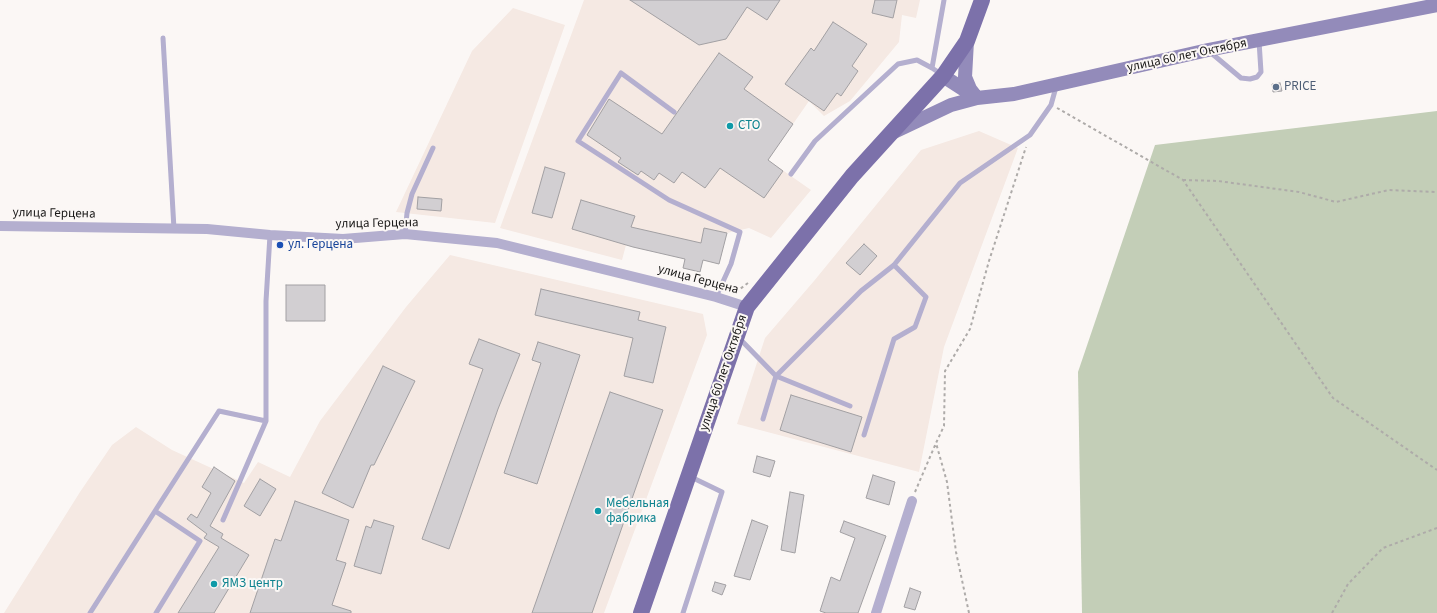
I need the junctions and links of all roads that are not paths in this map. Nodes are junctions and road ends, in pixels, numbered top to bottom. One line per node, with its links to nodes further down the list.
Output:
1 (944, 0): 8 (lane)
2 (982, 0): 6 (main road, улица 60 лет Октября)
3 (1437, 5): 5 (street, улица 60 лет Октября)
4 (163, 38): 16 (lane)
5 (1259, 40): 7 (street, улица 60 лет Октября); 7 (lane)
6 (967, 41): 8 (main road, улица 60 лет Октября); 10 (street)
7 (1208, 50): 9 (street, улица 60 лет Октября)
8 (938, 72): 10 (street); 12 (main road, улица 60 лет Октября); 14 (lane)
9 (1056, 85): 10 (street, улица 60 лет Октября); 19 (lane)
10 (977, 98): 12 (street, улица 60 лет Октября)
11 (674, 112): 20 (lane)
12 (891, 134): 21 (main road, улица 60 лет Октября)
13 (433, 148): 17 (lane)
14 (791, 174)
15 (0, 226): 16 (street, улица Герцена)
16 (174, 229): 18 (street, улица Герцена)
17 (405, 234): 18 (street, улица Герцена); 20 (street, улица Герцена)
18 (270, 235): 26 (lane)
19 (894, 265): 23 (lane); 27 (lane)
20 (718, 293): 21 (street, улица Герцена)
21 (747, 307): 22 (main road, улица 60 лет Октября)
22 (737, 336): 23 (lane); 28 (main road, улица 60 лет Октября)
23 (776, 376): 24 (lane); 25 (lane)
24 (850, 406)
25 (763, 419)
26 (266, 421): 30 (lane); 31 (lane)
27 (864, 435)
28 (688, 476): 34 (main road, улица 60 лет Октября); 35 (lane)
29 (912, 501): 36 (street)
30 (155, 511): 32 (lane); 33 (lane)
31 (223, 520)
32 (90, 613)
33 (156, 613)
34 (641, 613)
35 (683, 613)
36 (876, 613)

